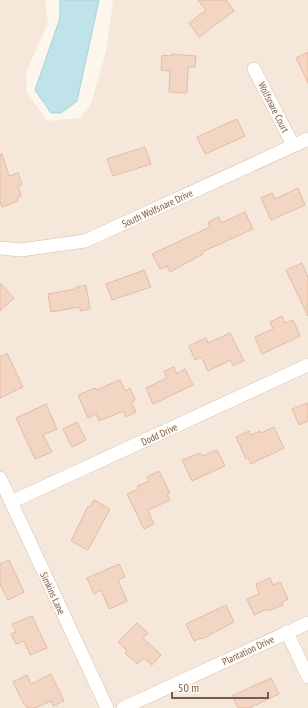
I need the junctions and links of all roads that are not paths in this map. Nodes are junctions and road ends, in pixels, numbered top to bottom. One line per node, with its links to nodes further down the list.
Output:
1 (254, 69): 3 (street, Wolfsnare Court)
2 (308, 139): 3 (street, South Wolfsnare Drive)
3 (293, 145): 4 (street, South Wolfsnare Drive)
4 (0, 248)
5 (308, 365): 7 (street, Dodd Drive)
6 (0, 478): 7 (street, Simkins Lane)
7 (11, 502): 11 (street, Simkins Lane)
8 (308, 623): 9 (street, Plantation Drive)
9 (287, 632): 10 (street); 12 (street, Plantation Drive)
10 (308, 677)
11 (107, 708)
12 (123, 708)

